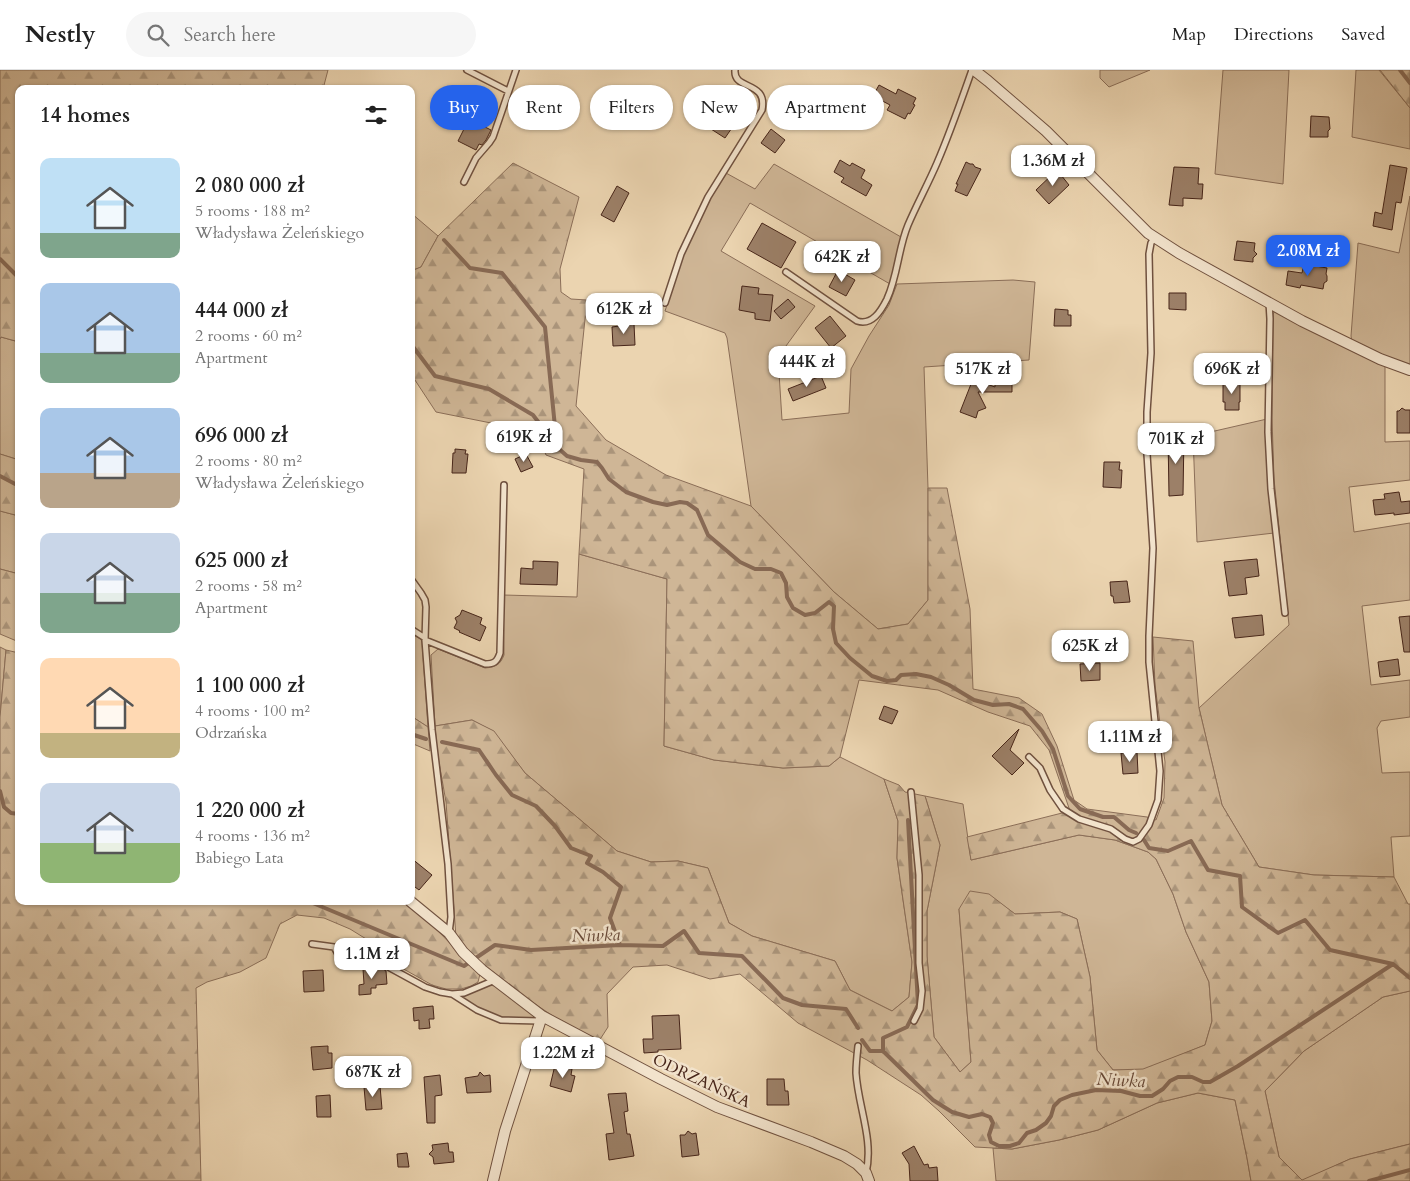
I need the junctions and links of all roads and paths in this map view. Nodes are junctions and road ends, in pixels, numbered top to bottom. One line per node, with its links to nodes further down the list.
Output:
1 (467, 70): 6 (lane)
2 (516, 70): 5 (lane)
3 (735, 70): 10 (lane)
4 (973, 70): 8 (street); 9 (lane)
5 (510, 85)
6 (508, 91): 7 (lane)
7 (464, 182)
8 (1154, 237): 11 (street); 18 (lane)
9 (786, 272)
10 (665, 302)
11 (1268, 302): 12 (street); 15 (lane)
12 (1410, 370)
13 (504, 484): 17 (lane)
14 (415, 585): 17 (lane)
15 (1285, 613)
16 (415, 632): 17 (lane)
17 (425, 639): 21 (lane)
18 (1029, 757)
19 (910, 792): 26 (lane)
20 (415, 905): 21 (street, ODRZAŃSKA)
21 (449, 934): 23 (street, ODRZAŃSKA)
22 (312, 944): 24 (lane)
23 (495, 980): 24 (lane); 25 (street, ODRZAŃSKA)
24 (452, 994): 25 (lane)
25 (541, 1018): 28 (street, ODRZAŃSKA); 29 (street)
26 (914, 1020)
27 (858, 1046): 28 (lane)
28 (867, 1177)
29 (493, 1181)

